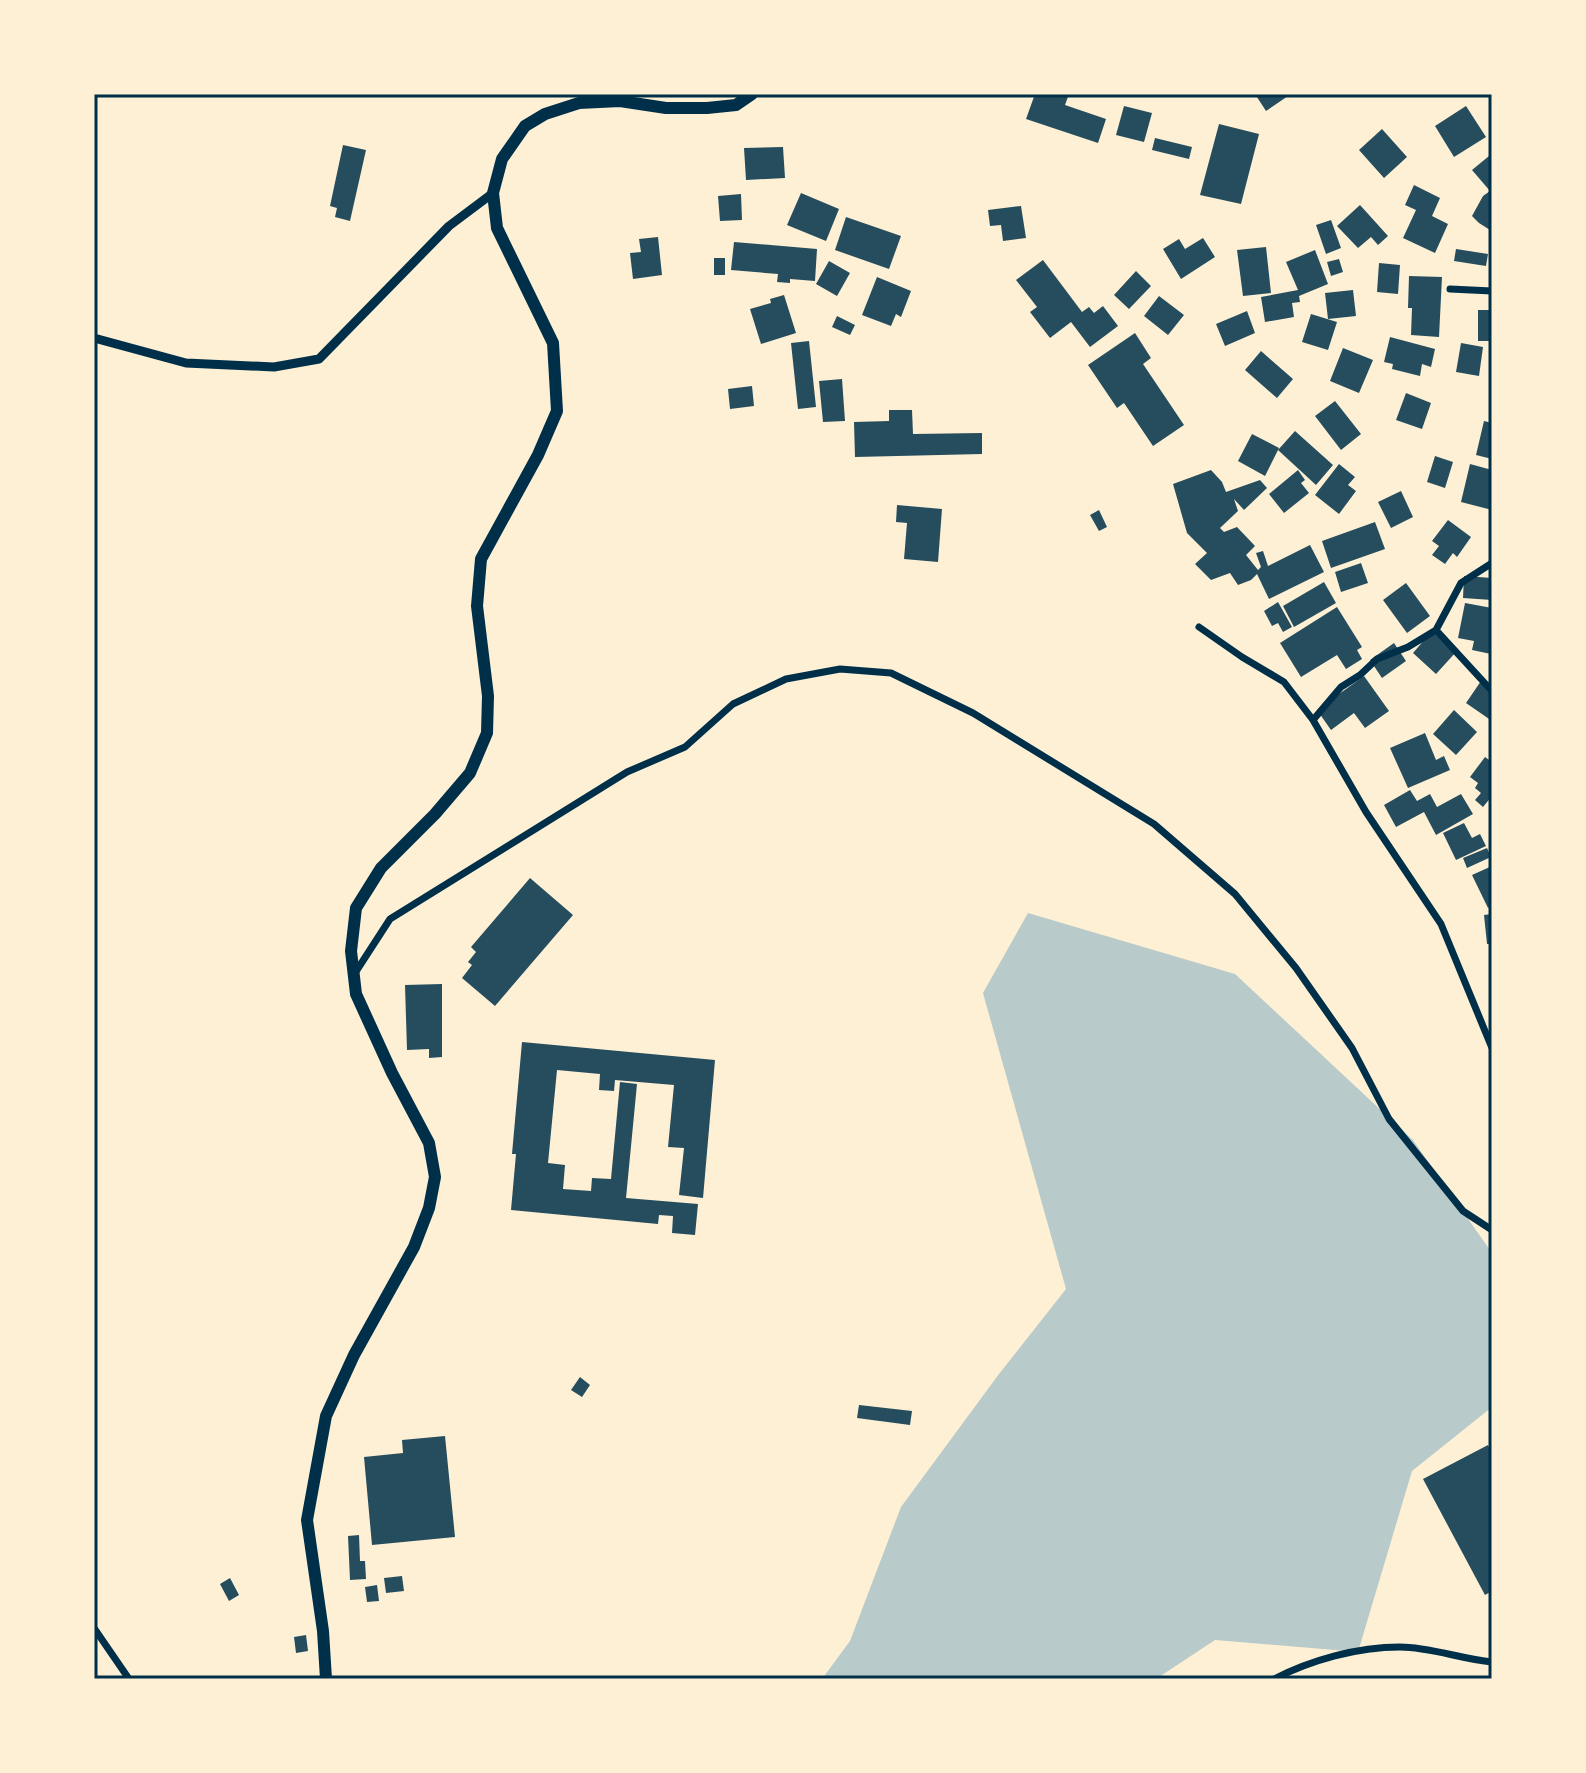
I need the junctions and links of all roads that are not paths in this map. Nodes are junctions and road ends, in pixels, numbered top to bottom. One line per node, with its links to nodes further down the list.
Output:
1 (752, 94): 2 (main road)
2 (493, 193): 5 (street); 11 (main road)
3 (1450, 289): 4 (street)
4 (1492, 291)
5 (94, 338)
6 (1492, 563): 8 (street)
7 (1199, 627): 10 (street)
8 (1436, 630): 9 (street); 10 (street)
9 (1492, 691)
10 (1313, 720): 12 (street)
11 (353, 975): 13 (street); 17 (main road)
12 (1492, 1048)
13 (1492, 1230)
14 (94, 1628): 16 (street)
15 (1492, 1662): 18 (street)
16 (129, 1679)
17 (326, 1679)
18 (1274, 1679)

